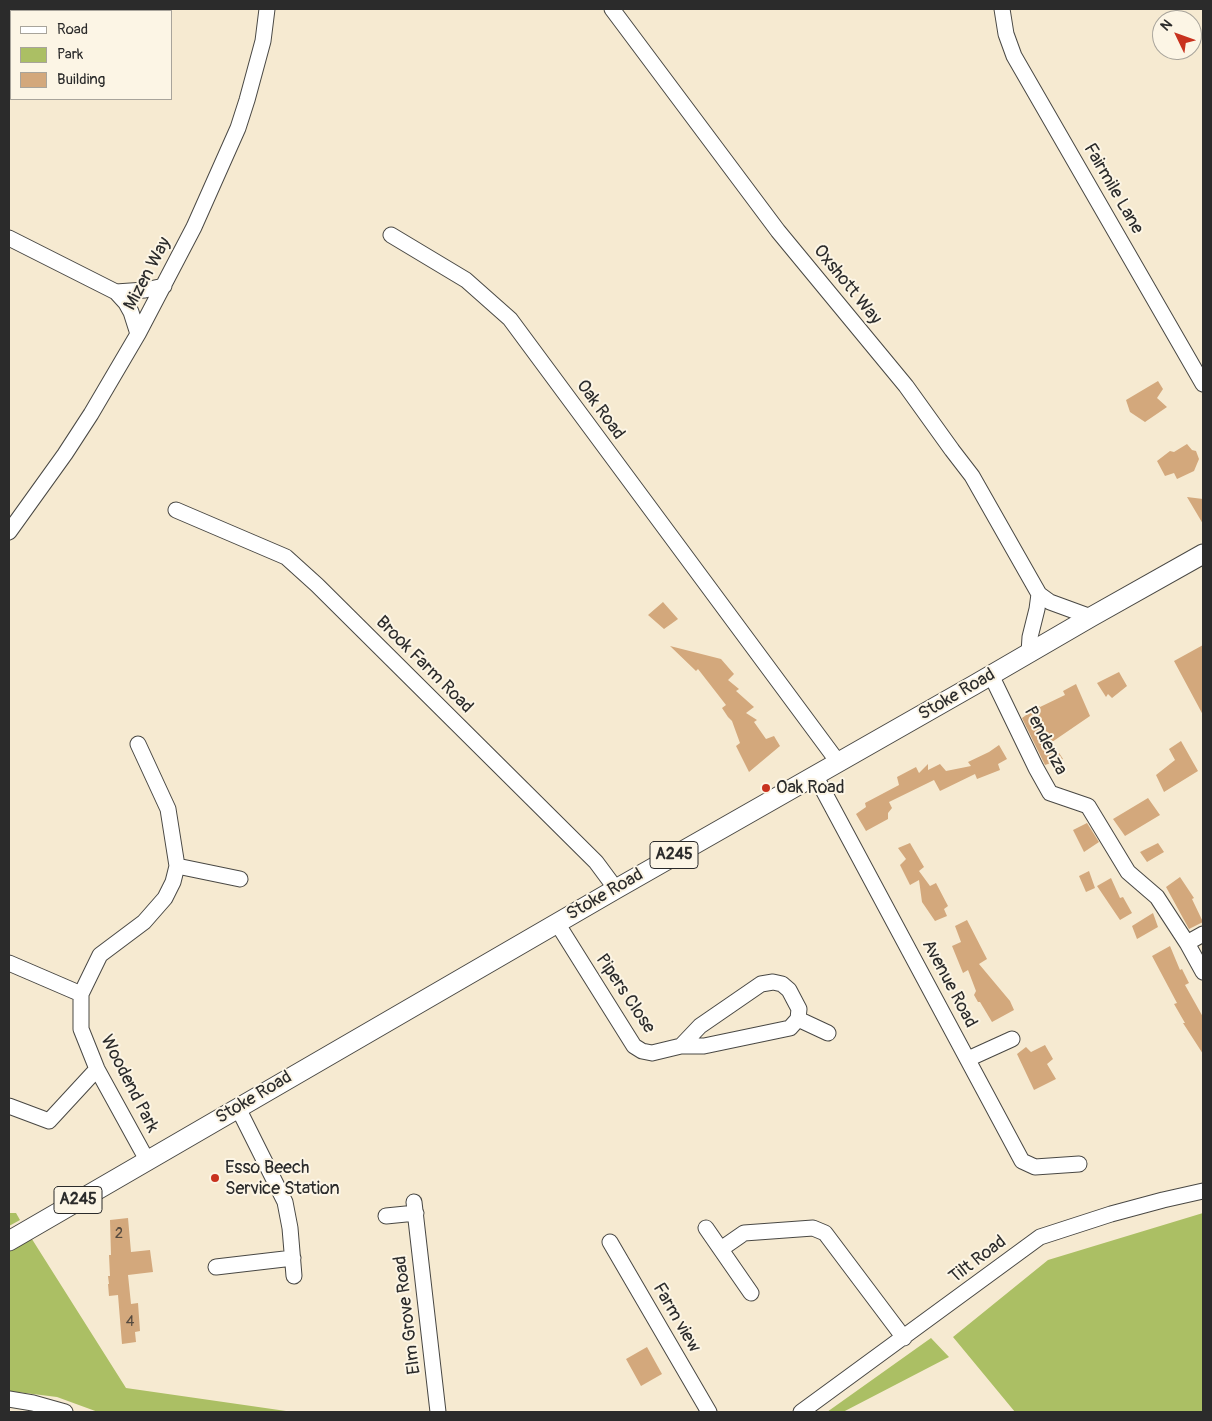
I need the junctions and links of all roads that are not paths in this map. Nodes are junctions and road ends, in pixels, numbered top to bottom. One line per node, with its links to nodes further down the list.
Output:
1 (268, 9): 6 (street, Mizen Way)
2 (612, 9): 13 (street, Oxshott Way)
3 (1002, 9): 9 (street, Fairmile Lane)
4 (391, 235): 18 (street, Oak Road)
5 (9, 238): 7 (street)
6 (164, 286): 7 (street); 8 (street, Mizen Way)
7 (116, 292): 8 (street)
8 (138, 334): 11 (street, Mizen Way)
9 (1203, 384)
10 (176, 510): 22 (street, Brook Farm Road)
11 (9, 532)
12 (1203, 554): 14 (main road, Stoke Road / A245)
13 (1038, 594): 14 (street); 15 (street)
14 (1091, 617): 15 (main road, Stoke Road / A245)
15 (1028, 653): 16 (main road, Stoke Road / A245)
16 (991, 675): 18 (main road, Stoke Road / A245); 25 (street, Pendenza)
17 (138, 744): 20 (street, Woodend Park)
18 (838, 762): 19 (main road, Stoke Road / A245)
19 (815, 775): 22 (main road, Stoke Road / A245); 33 (street, Avenue Road)
20 (177, 866): 21 (street); 28 (street, Woodend Park)
21 (240, 879)
22 (616, 889): 23 (main road, Stoke Road / A245)
23 (556, 923): 32 (street, Pipers Close); 36 (main road, Stoke Road / A245)
24 (1203, 934): 25 (street)
25 (1187, 943): 27 (street, Pendenza)
26 (9, 963): 28 (street)
27 (1203, 972)
28 (81, 994): 34 (street, Woodend Park)
29 (798, 1019): 30 (street); 32 (street, Pipers Close); 32 (street)
30 (828, 1033)
31 (1012, 1038): 33 (street)
32 (681, 1046)
33 (968, 1059): 38 (street, Avenue Road)
34 (97, 1069): 35 (street); 37 (street, Woodend Park)
35 (9, 1106)
36 (238, 1108): 37 (main road, Stoke Road / A245); 45 (street)
37 (148, 1160): 42 (main road, Stoke Road / A245)
38 (1079, 1164)
39 (1203, 1191): 49 (street, Tilt Road)
40 (386, 1216): 52 (street, Elm Grove Road)
41 (706, 1228): 44 (street)
42 (9, 1241)
43 (610, 1242): 53 (street, Farm view)
44 (721, 1249): 48 (street); 49 (street)
45 (293, 1258): 46 (street); 47 (street)
46 (216, 1267)
47 (294, 1276)
48 (751, 1294)
49 (904, 1338): 54 (street, Tilt Road)
50 (9, 1399): 51 (street)
51 (65, 1412)
52 (438, 1412)
53 (709, 1412)
54 (801, 1412)

